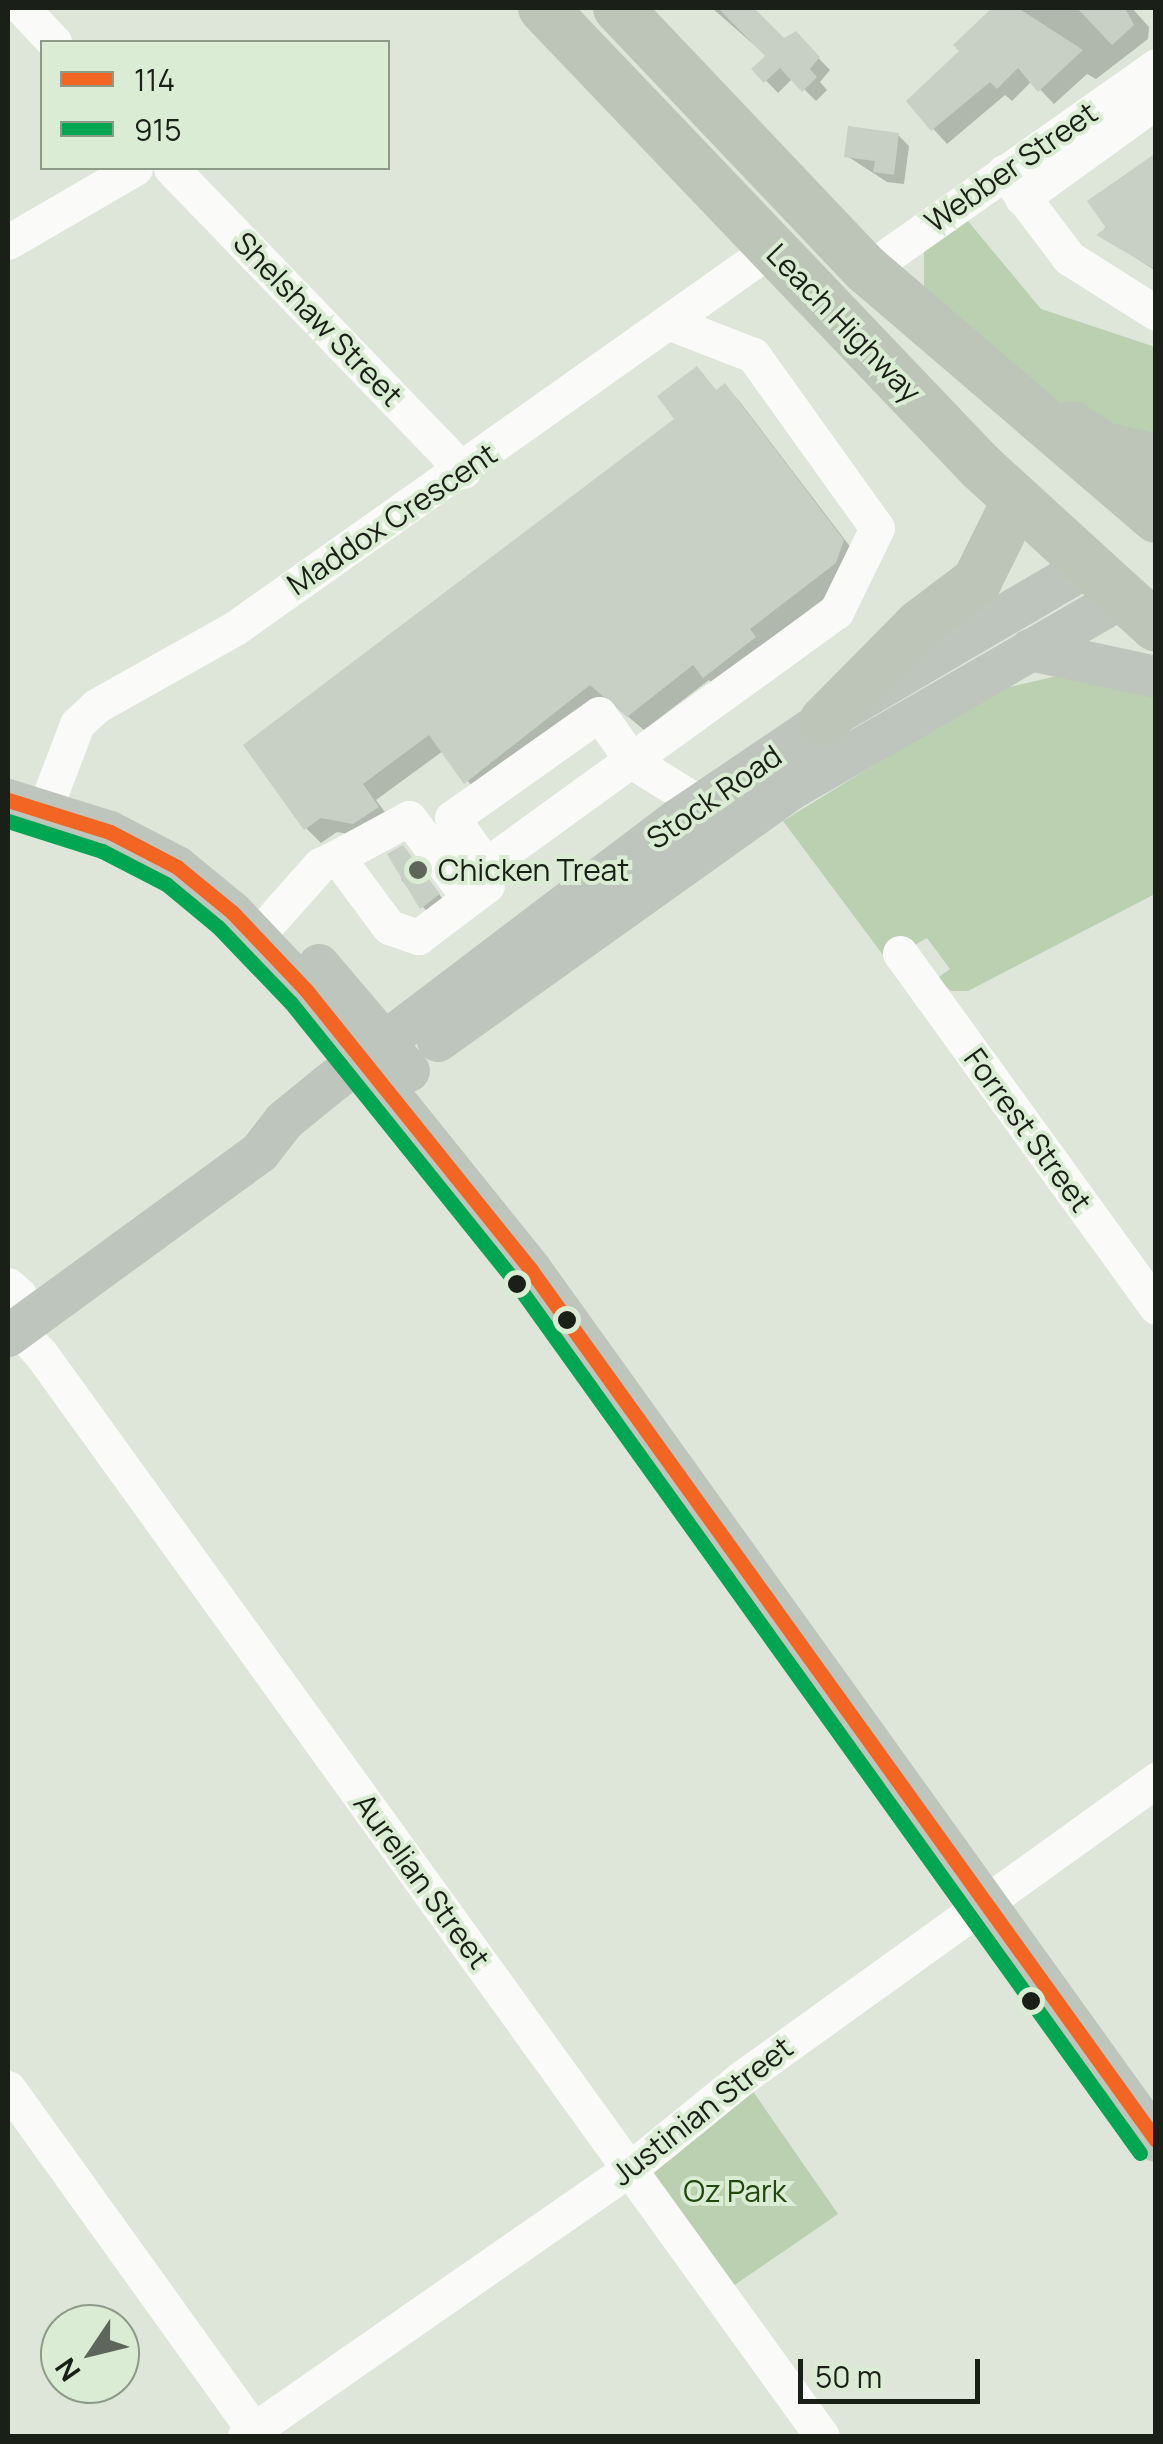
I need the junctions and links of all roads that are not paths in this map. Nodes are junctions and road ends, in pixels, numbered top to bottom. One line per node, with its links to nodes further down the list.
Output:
1 (22, 8): 4 (street)
2 (543, 8): 10 (highway, Leach Highway)
3 (618, 8): 11 (highway, Leach Highway)
4 (52, 40)
5 (1148, 96): 8 (street, Webber Street)
6 (132, 170): 9 (street)
7 (173, 170): 16 (street, Shelshaw Street)
8 (1013, 185): 11 (street, Webber Street); 12 (street)
9 (8, 242)
10 (772, 248): 13 (street, Maddox Crescent); 17 (highway, Leach Highway)
11 (867, 270): 14 (highway, Leach Highway)
12 (1156, 312)
13 (673, 324): 16 (street, Maddox Crescent); 24 (street)
14 (978, 370): 15 (highway); 18 (highway, Leach Highway)
15 (1156, 459)
16 (464, 471): 26 (street, Maddox Crescent)
17 (1016, 502): 20 (highway, Leach Highway); 23 (highway)
18 (1156, 518)
19 (1156, 528): 20 (highway, Stock Road)
20 (1130, 593): 21 (main road, Stock Road); 23 (main road, Stock Road)
21 (1030, 650): 22 (main road); 28 (main road, Stock Road)
22 (1156, 677)
23 (824, 721): 28 (main road, Stock Road)
24 (640, 766): 27 (street); 28 (street); 30 (street)
25 (8, 780): 26 (main road)
26 (35, 799): 32 (main road)
27 (452, 818): 29 (street); 30 (street)
28 (700, 820): 34 (main road, Stock Road)
29 (337, 858): 31 (street); 31 (street); 32 (street)
30 (486, 865): 31 (street)
31 (469, 898)
32 (266, 927): 34 (main road)
33 (900, 953): 36 (street, Forrest Street)
34 (384, 1062): 37 (main road, Stock Road); 39 (main road)
35 (8, 1285): 37 (street, Aurelian Street)
36 (1156, 1306)
37 (12, 1327): 43 (street, Aurelian Street)
38 (1156, 1780): 39 (street, Justinian Street)
39 (992, 1896): 41 (main road); 42 (main road); 43 (street, Justinian Street)
40 (8, 2088): 44 (street)
41 (1156, 2109)
42 (1156, 2142)
43 (630, 2168): 44 (street, Justinian Street); 45 (street, Aurelian Street)
44 (252, 2434)
45 (822, 2436)

